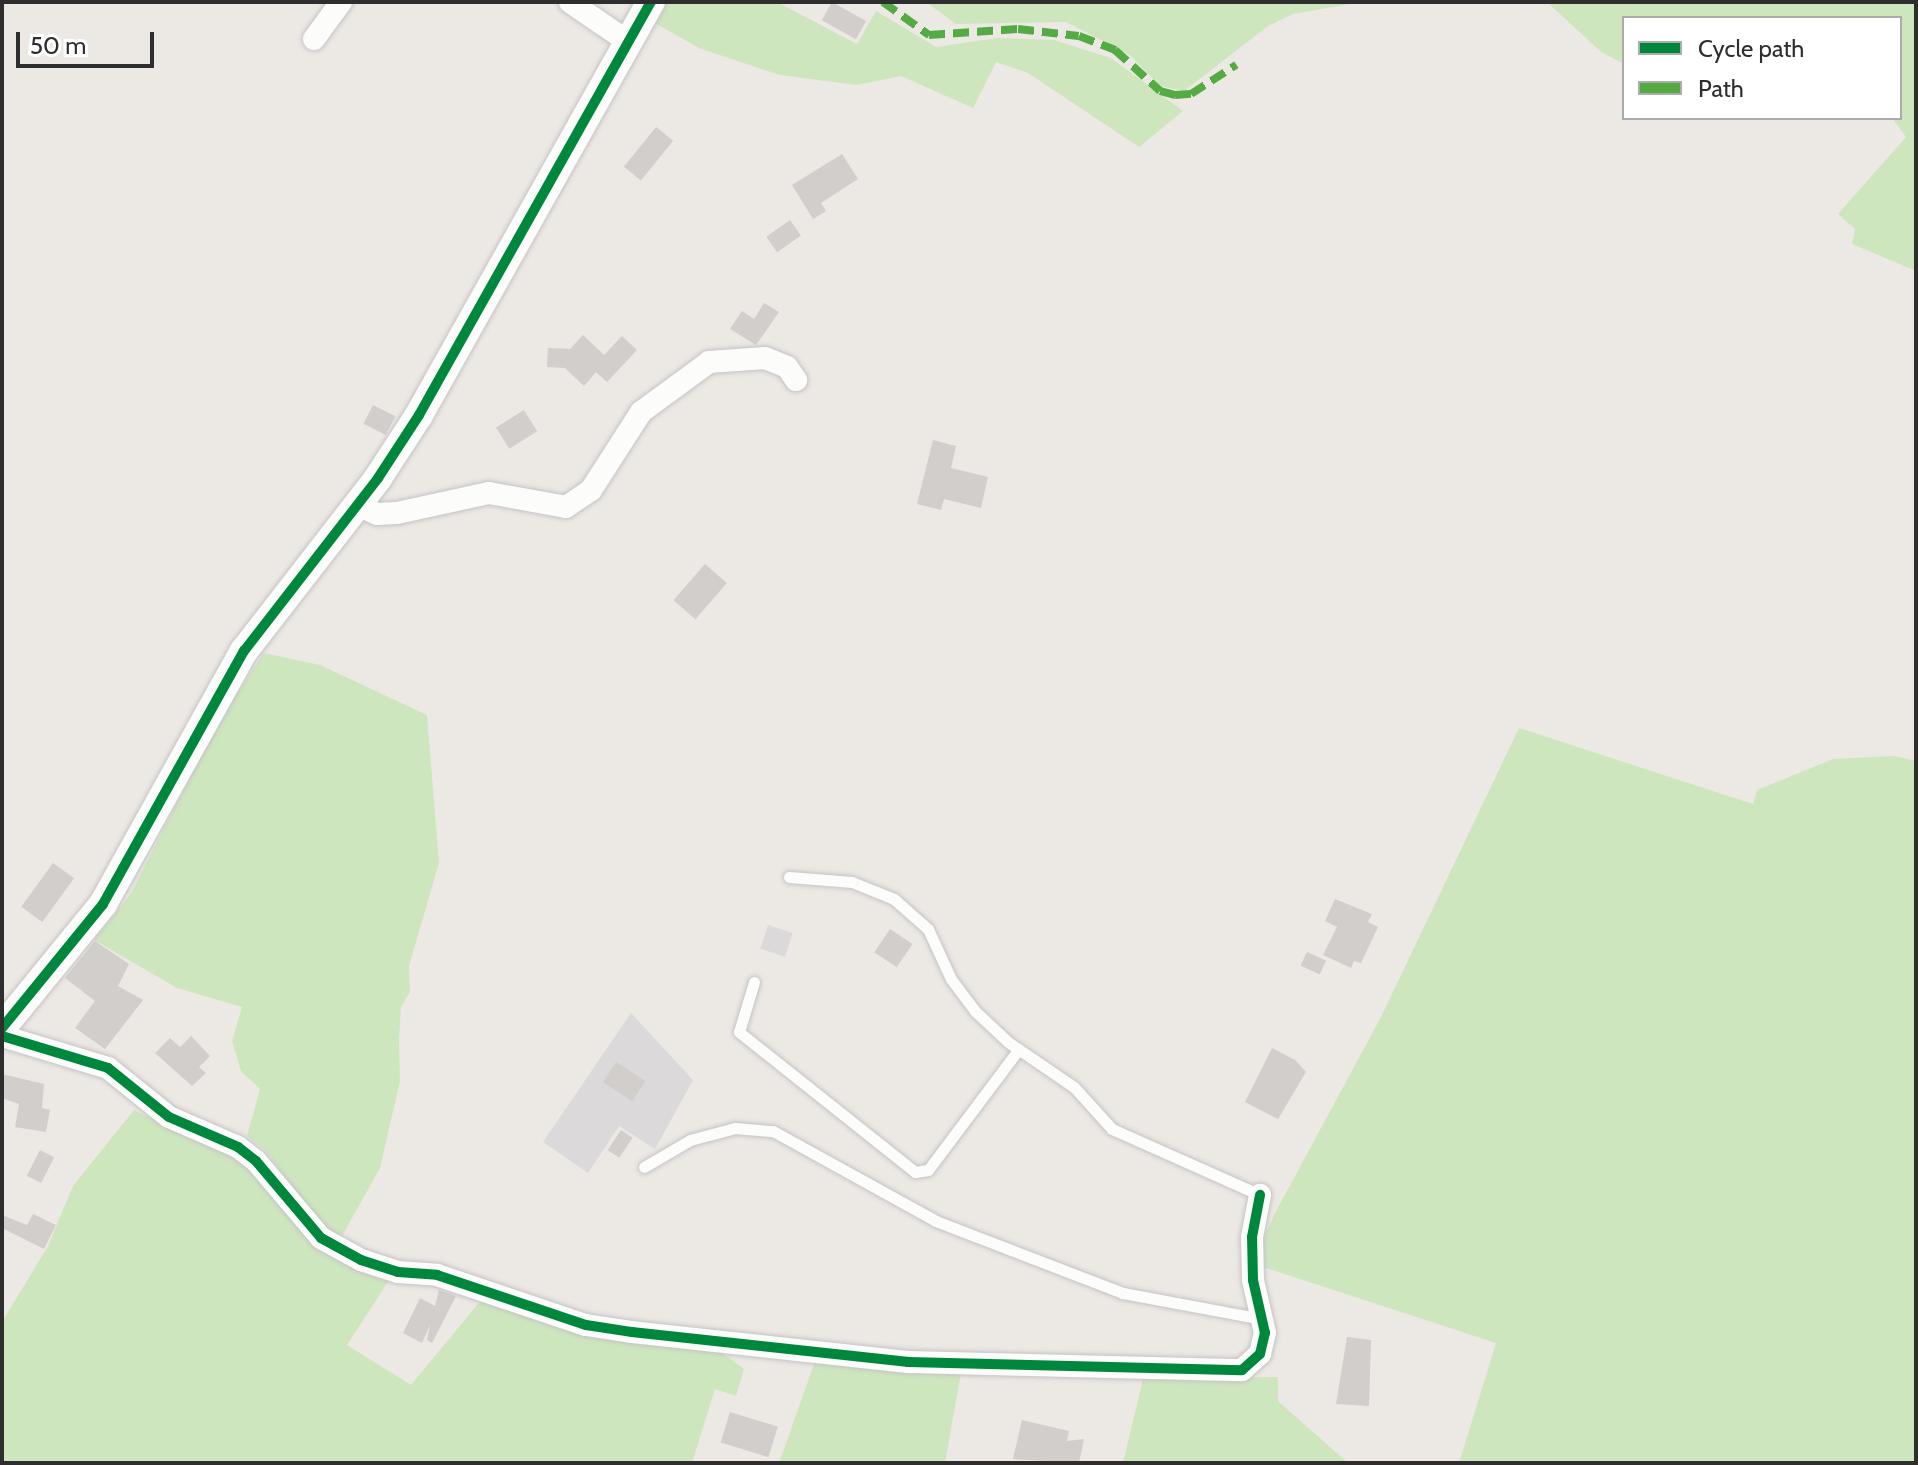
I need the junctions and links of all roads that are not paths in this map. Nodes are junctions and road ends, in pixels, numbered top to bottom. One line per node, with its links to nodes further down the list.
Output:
1 (341, 2): 4 (street)
2 (570, 2): 5 (street)
3 (651, 2): 5 (street)
4 (314, 39)
5 (630, 43): 7 (street)
6 (796, 380): 7 (street)
7 (357, 505): 10 (street)
8 (789, 877): 12 (lane)
9 (754, 982): 12 (lane)
10 (2, 1028)
11 (2, 1036): 15 (street)
12 (1019, 1049): 14 (lane)
13 (644, 1167): 15 (lane)
14 (1260, 1195): 15 (street)
15 (1262, 1319)

